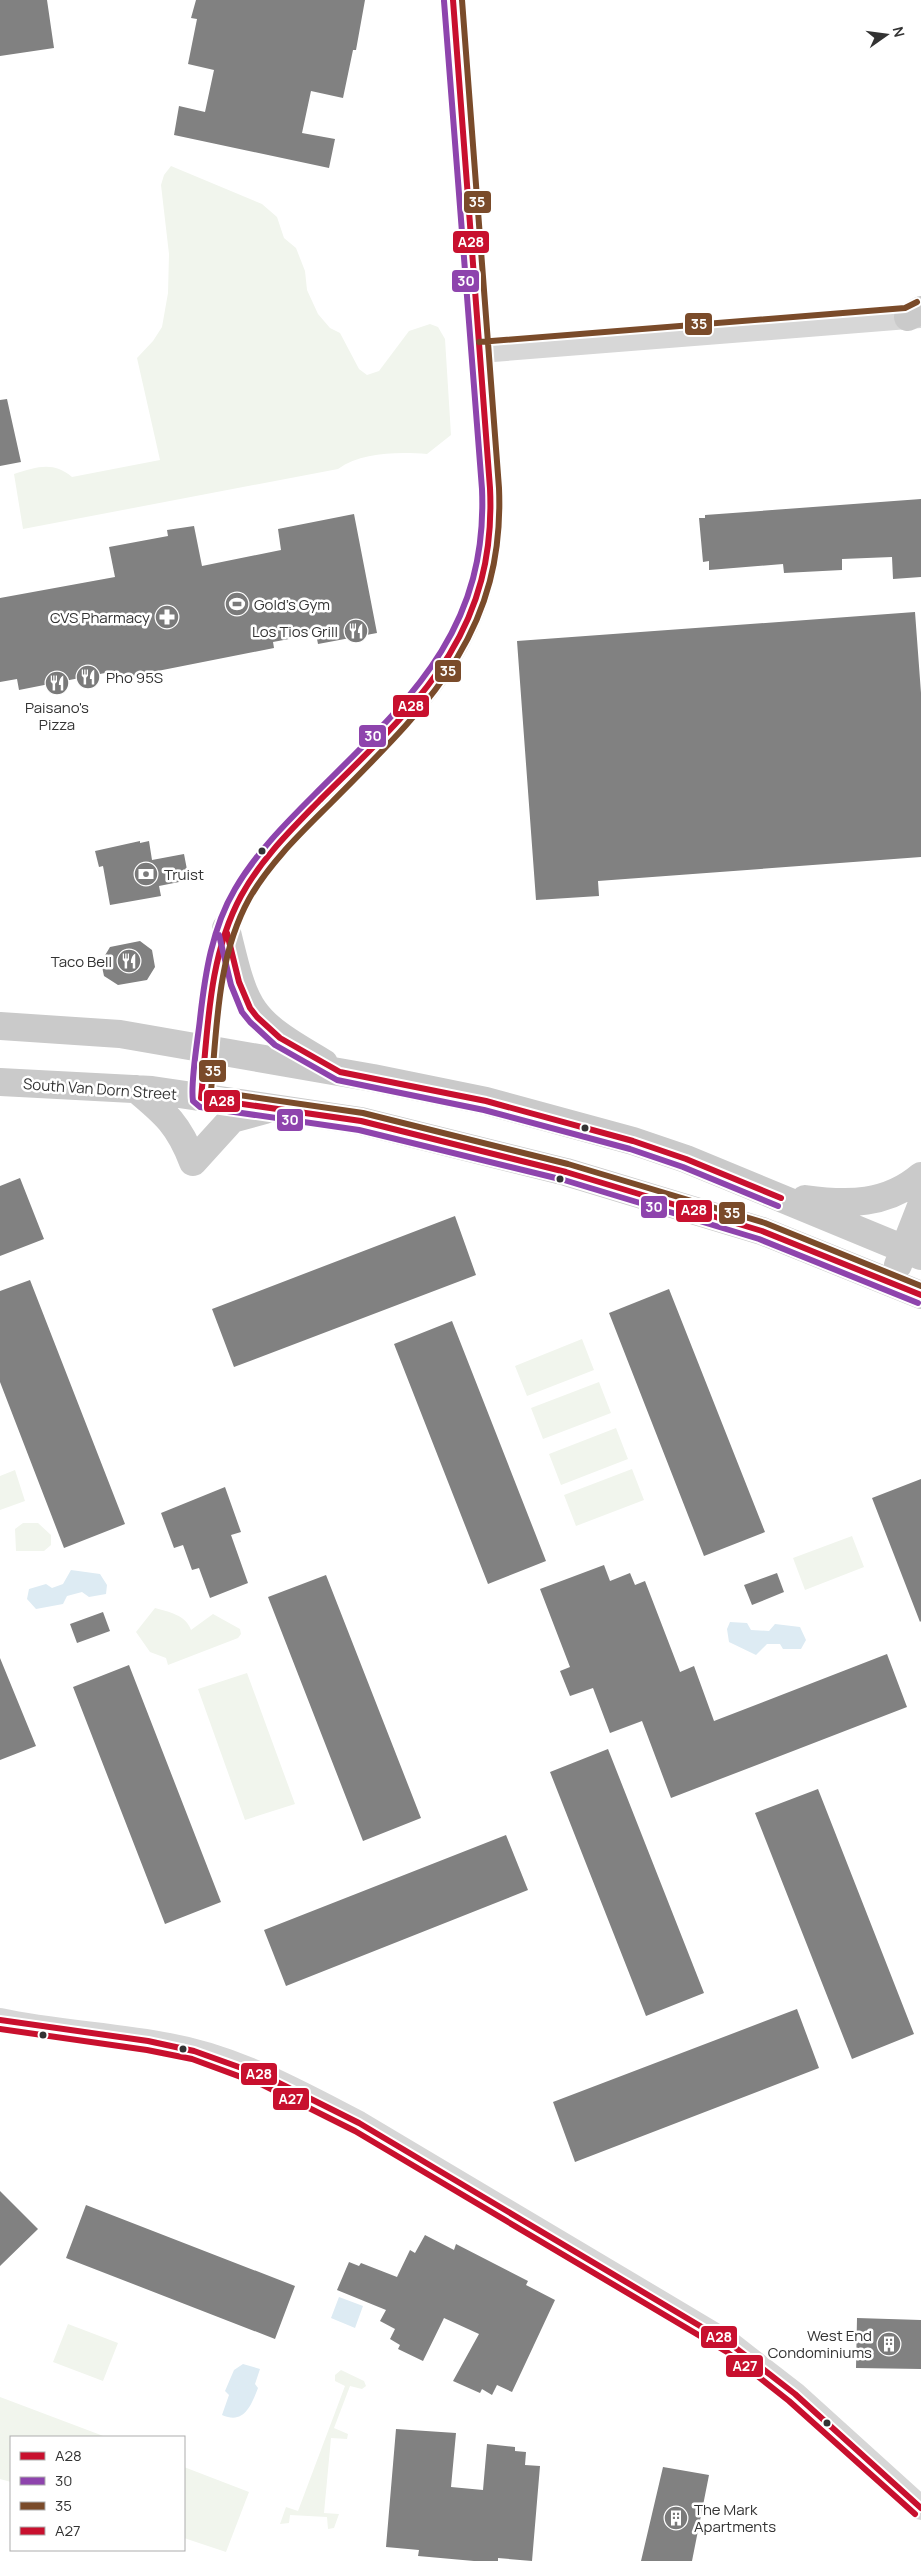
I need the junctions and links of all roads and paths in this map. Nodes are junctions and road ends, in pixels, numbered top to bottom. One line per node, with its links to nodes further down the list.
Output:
1 (453, 0): 3 (street)
2 (917, 314): 3 (street)
3 (480, 351): 4 (street)
4 (226, 928): 6 (street); 7 (main road)
5 (0, 1026): 6 (main road)
6 (207, 1049): 7 (main road); 10 (street)
7 (340, 1072): 13 (main road)
8 (0, 1082): 9 (main road, South Van Dorn Street)
9 (136, 1089): 10 (main road, South Van Dorn Street); 11 (main road)
10 (201, 1098): 11 (main road, South Van Dorn Street)
11 (275, 1108): 16 (main road, South Van Dorn Street)
12 (921, 1176): 13 (main road)
13 (774, 1195): 15 (main road)
14 (921, 1206): 15 (main road)
15 (913, 1253): 16 (main road)
16 (891, 1283): 17 (main road, South Van Dorn Street)
17 (921, 1295)
18 (0, 2020): 19 (street)
19 (921, 2508)

